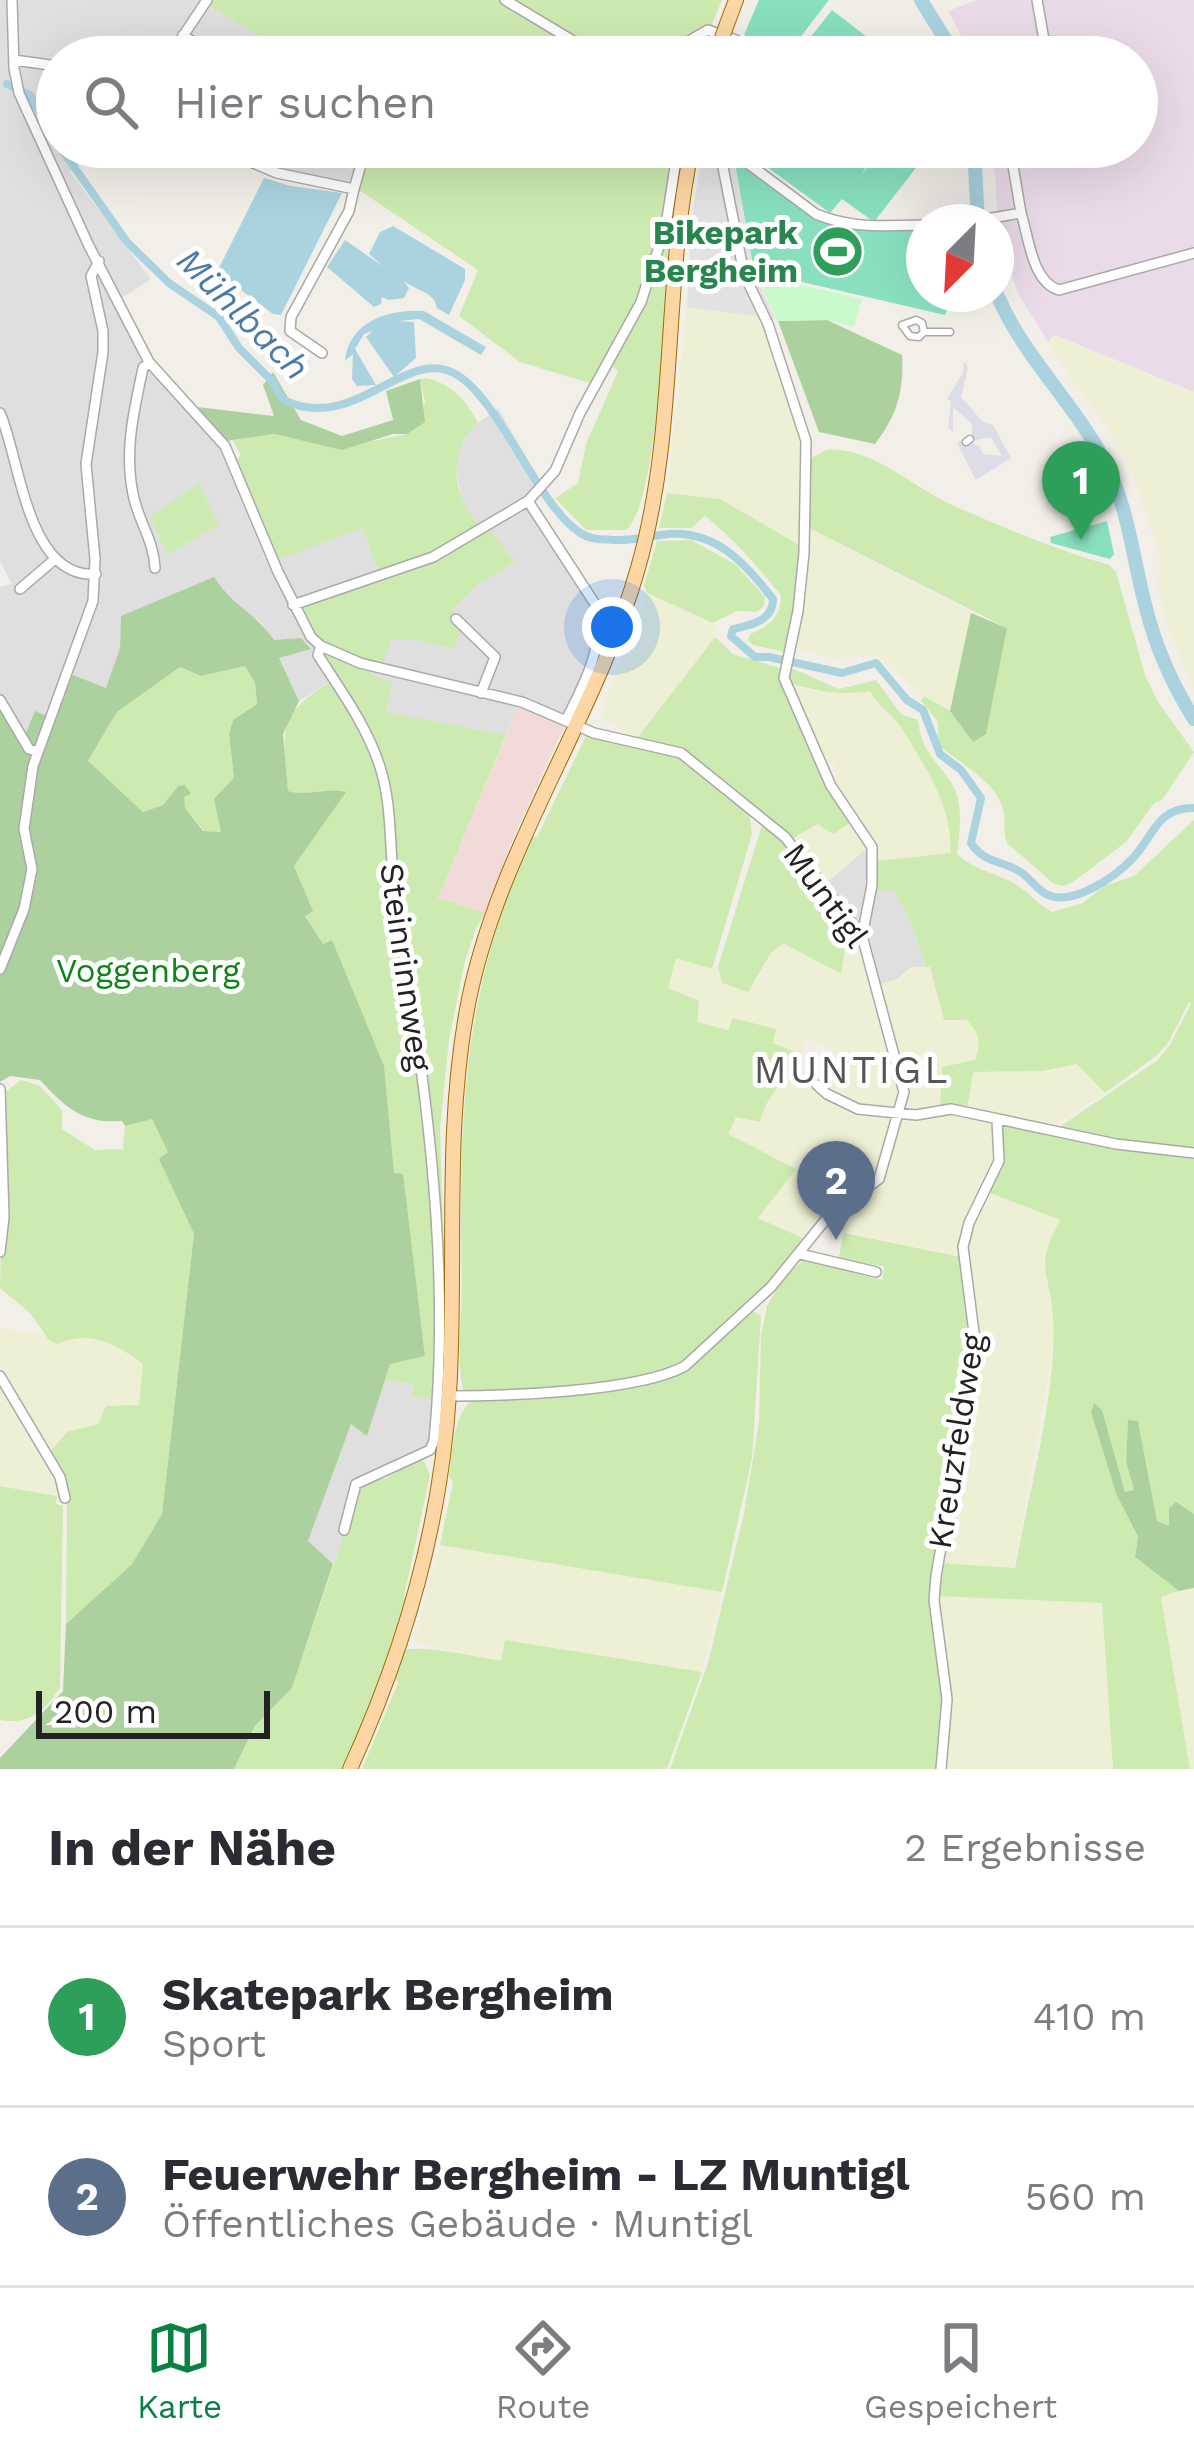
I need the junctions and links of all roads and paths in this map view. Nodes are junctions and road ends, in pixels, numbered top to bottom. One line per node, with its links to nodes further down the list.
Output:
1 (12, 0): 10 (street, Steinrinnweg)
2 (207, 0): 6 (street)
3 (505, 0): 7 (street)
4 (736, 0): 8 (main road, bridge)
5 (1037, 0): 9 (street)
6 (183, 35)
7 (565, 36)
8 (723, 36)
9 (1043, 36)
10 (14, 60): 11 (street); 12 (street, Steinrinnweg)
11 (36, 63)
12 (36, 129)
13 (54, 168): 26 (street, Steinrinnweg)
14 (266, 168): 21 (street)
15 (359, 168): 21 (street)
16 (674, 168): 32 (street)
17 (689, 168): 44 (main road)
18 (726, 168): 46 (street)
19 (752, 168): 24 (street)
20 (1013, 168): 22 (street)
21 (354, 189): 29 (street)
22 (1021, 213): 23 (street); 25 (street)
23 (1014, 215)
24 (906, 226)
25 (1194, 253)
26 (98, 261): 30 (street, Steinrinnweg); 35 (street)
27 (924, 332): 27 (street); 28 (street)
28 (950, 332)
29 (322, 352)
30 (149, 362): 34 (street); 37 (street, Steinrinnweg)
31 (0, 413): 33 (street)
32 (528, 501): 37 (street); 44 (street)
33 (55, 559): 35 (street); 36 (street)
34 (155, 568)
35 (96, 574): 45 (street)
36 (20, 590)
37 (293, 605): 39 (street, Steinrinnweg)
38 (456, 619): 41 (street)
39 (321, 646): 42 (street, Muntigl); 59 (street, Steinrinnweg)
40 (506, 649): 41 (street)
41 (495, 657): 42 (street)
42 (481, 693): 44 (street, Muntigl)
43 (0, 700): 45 (street)
44 (571, 723): 46 (street, Muntigl); 57 (main road)
45 (37, 751): 47 (street)
46 (862, 936): 50 (street, Muntigl)
47 (0, 969)
48 (818, 1084): 50 (street)
49 (0, 1090): 53 (street)
50 (899, 1113): 51 (street); 54 (street, Muntigl)
51 (998, 1120): 52 (street); 61 (street, Kreuzfeldweg)
52 (1194, 1153)
53 (0, 1252)
54 (800, 1254): 55 (street); 57 (street, Muntigl)
55 (876, 1272)
56 (0, 1376): 58 (street)
57 (449, 1396): 60 (main road)
58 (64, 1498)
59 (344, 1530)
60 (350, 1769)
61 (941, 1769)

